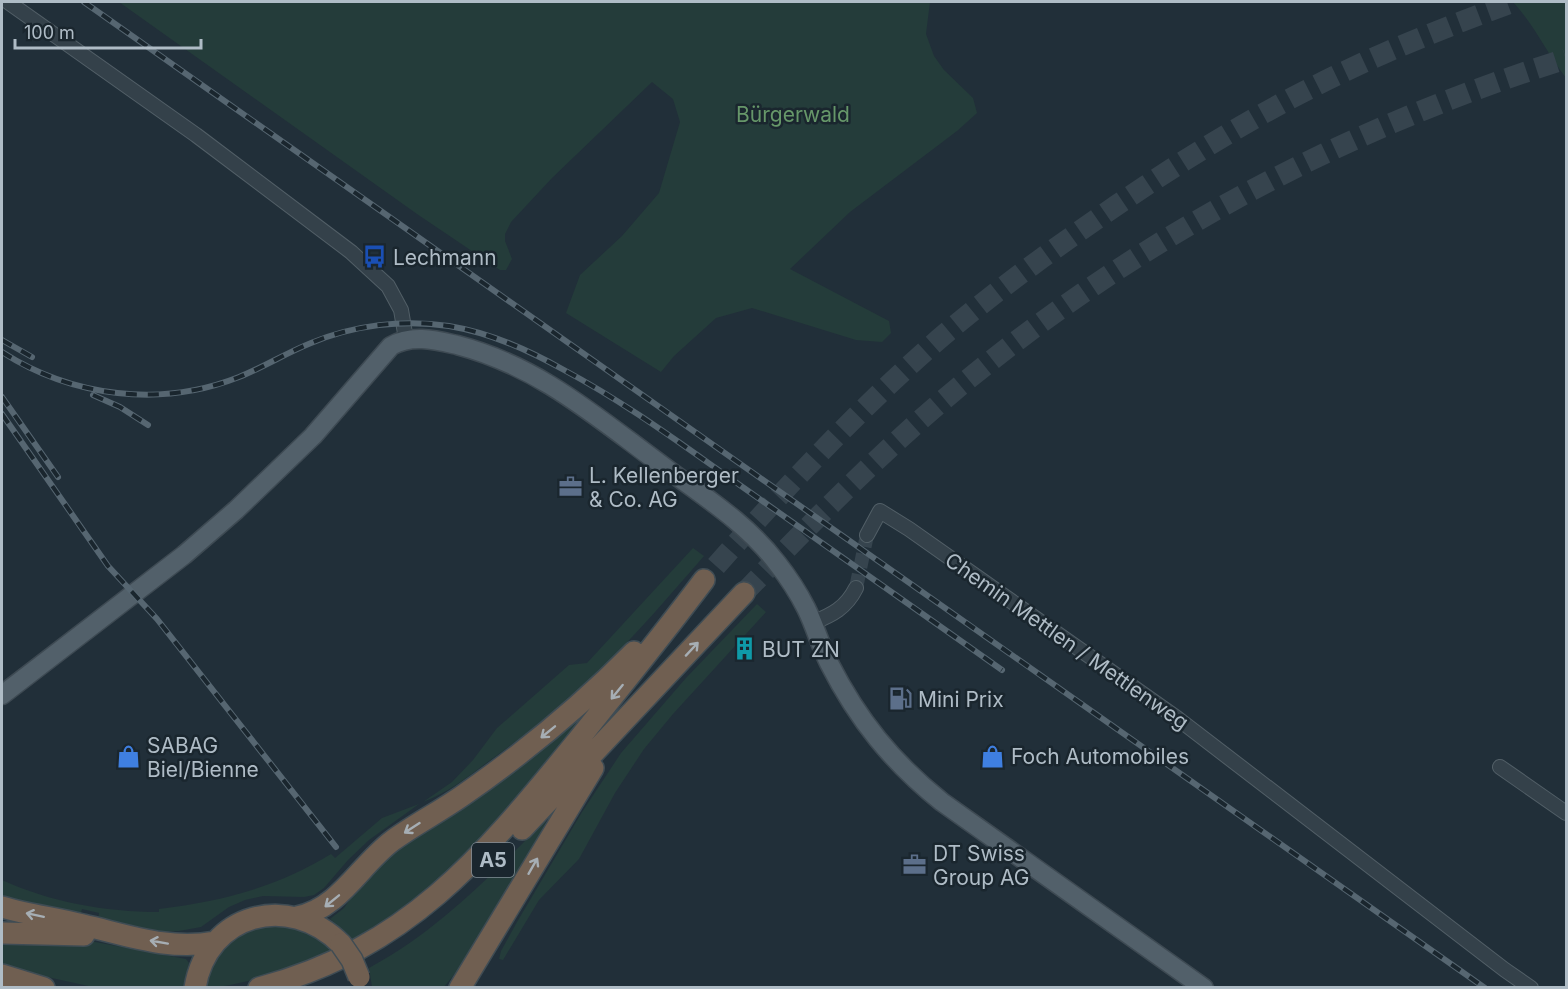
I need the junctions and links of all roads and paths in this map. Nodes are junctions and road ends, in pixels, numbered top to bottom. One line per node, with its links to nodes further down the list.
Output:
1 (8, 2): 2 (street)
2 (406, 339): 6 (main road); 8 (main road)
3 (867, 535): 26 (street, Chemin Mettlen / Mettlenweg)
4 (856, 588): 6 (street)
5 (744, 593): 7 (highway, A5, one-way to 5)
6 (812, 623): 25 (main road)
7 (652, 692): 16 (highway, one-way to 7); 22 (highway, A5)
8 (2, 695)
9 (1500, 767): 10 (street)
10 (1566, 813)
11 (2, 907): 14 (highway, one-way to 11)
12 (297, 917): 15 (highway); 18 (highway, bridge); 21 (highway, A5)
13 (2, 933): 14 (highway)
14 (132, 938): 15 (highway, one-way to 14)
15 (215, 942): 19 (highway)
16 (478, 959): 23 (highway); 24 (highway)
17 (2, 975): 20 (highway)
18 (360, 982)
19 (195, 986)
20 (44, 987)
21 (259, 987)
22 (303, 987)
23 (455, 987)
24 (460, 987)
25 (1204, 987)
26 (1531, 987)

